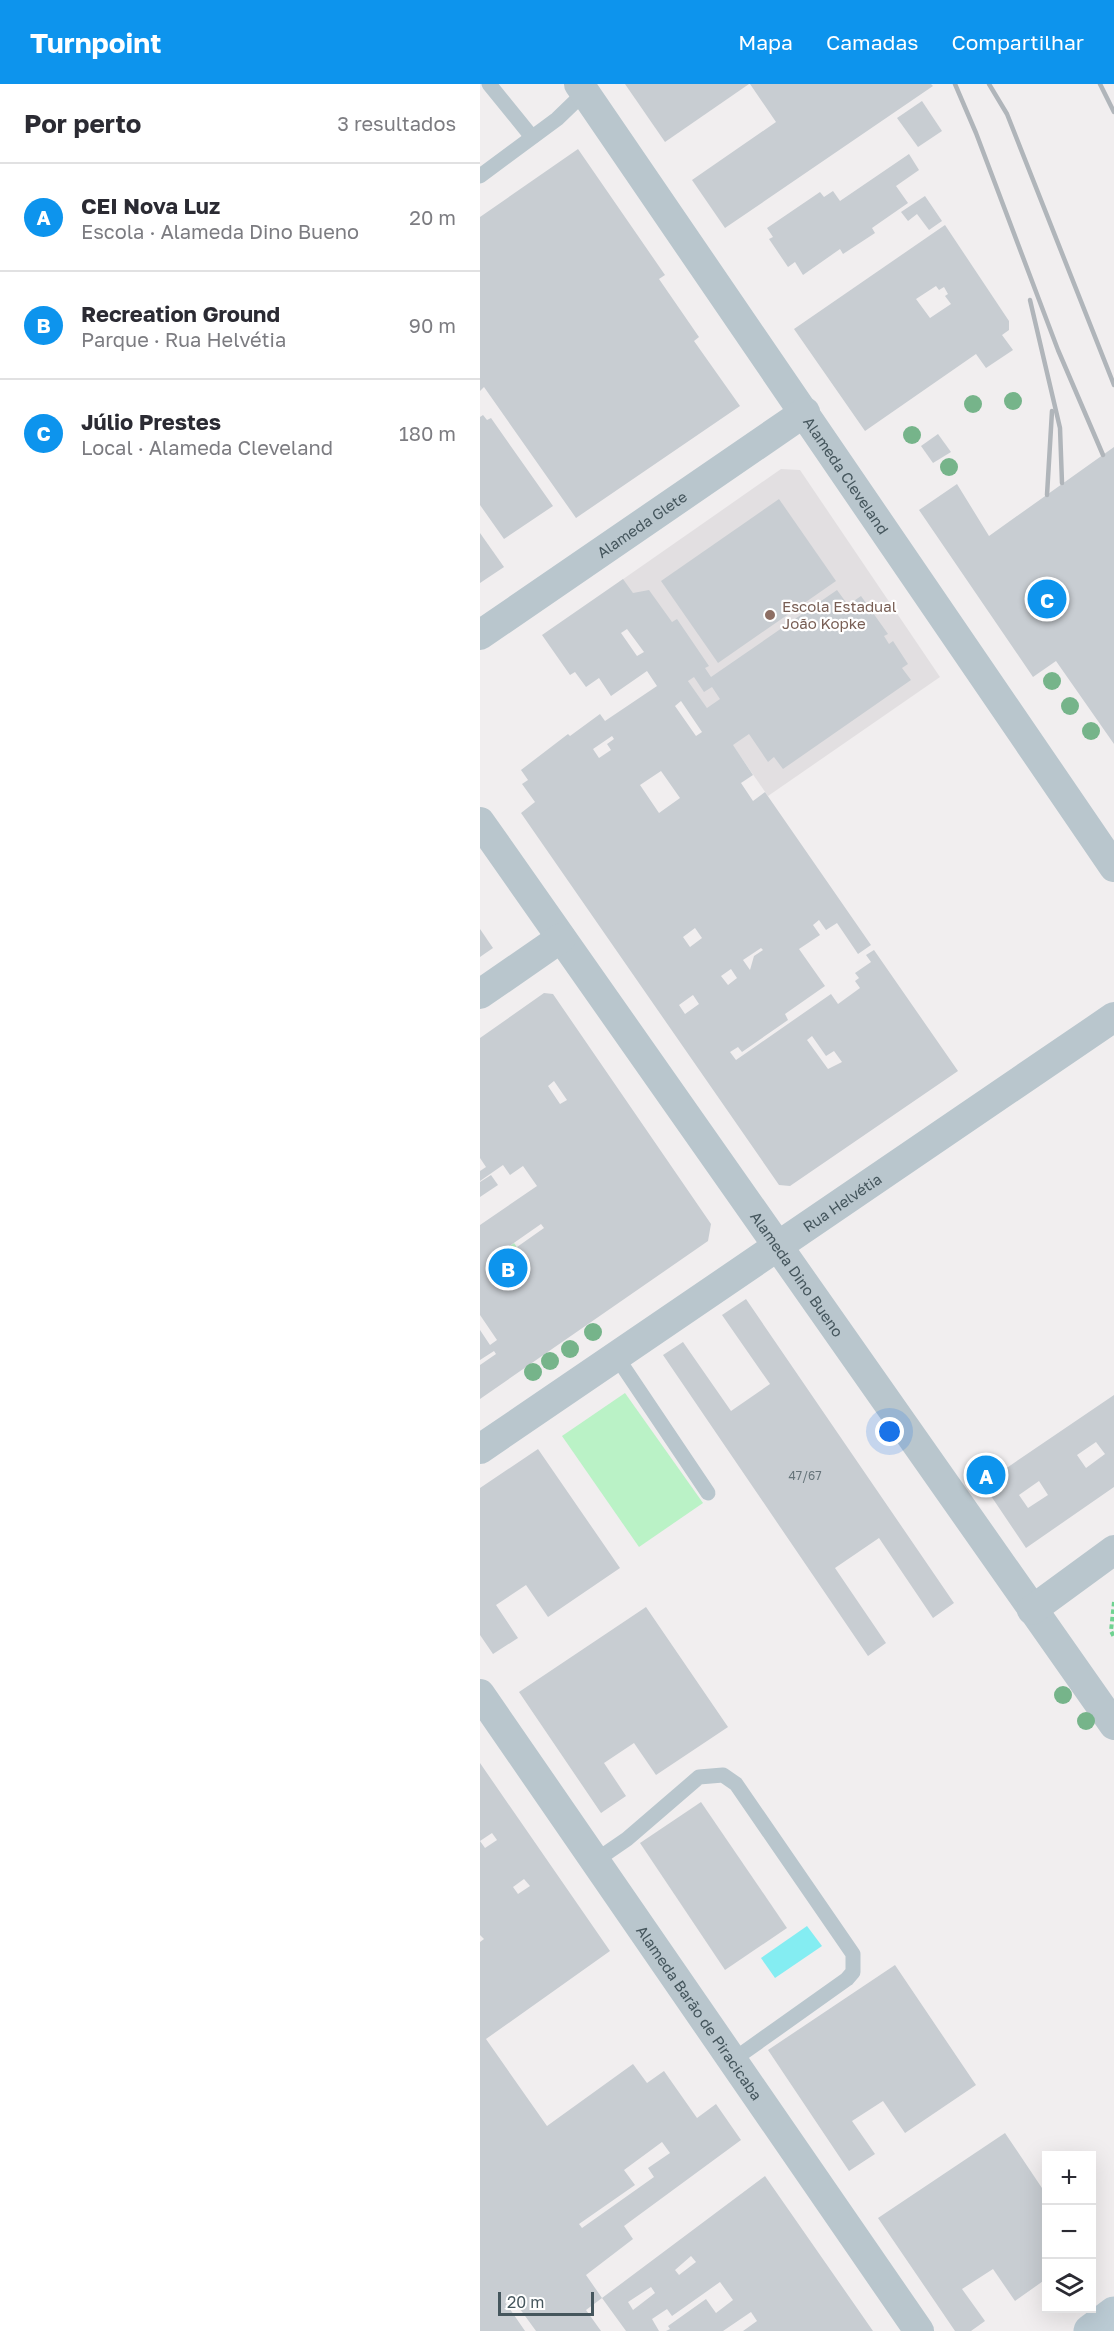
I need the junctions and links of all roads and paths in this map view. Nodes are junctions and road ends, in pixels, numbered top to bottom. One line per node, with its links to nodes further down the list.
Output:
1 (489, 84): 3 (lane)
2 (582, 88): 3 (lane); 5 (street, Alameda Cleveland)
3 (532, 137): 4 (lane)
4 (480, 176)
5 (805, 412): 6 (street, Alameda Glete); 8 (street, Alameda Cleveland)
6 (480, 635)
7 (480, 822): 9 (street, Alameda Dino Bueno)
8 (1114, 867)
9 (561, 938): 10 (street); 12 (street, Alameda Dino Bueno)
10 (480, 994)
11 (1114, 1017): 12 (street, Rua Helvétia)
12 (777, 1246): 13 (street, Rua Helvétia); 18 (street, Alameda Dino Bueno)
13 (616, 1356): 14 (street, Rua Helvétia); 15 (lane)
14 (480, 1449)
15 (708, 1493)
16 (1114, 1550): 18 (street)
17 (1114, 1602): 19 (path)
18 (1032, 1610): 21 (street, Alameda Dino Bueno)
19 (1114, 1637)
20 (480, 1694): 22 (street, Alameda Barão de Piracicaba)
21 (1114, 1725)
22 (595, 1861): 23 (street, Alameda Barão de Piracicaba); 23 (lane)
23 (733, 2060): 25 (street, Alameda Barão de Piracicaba)
24 (1114, 2313): 26 (main road)
25 (919, 2331)
26 (1090, 2331)

